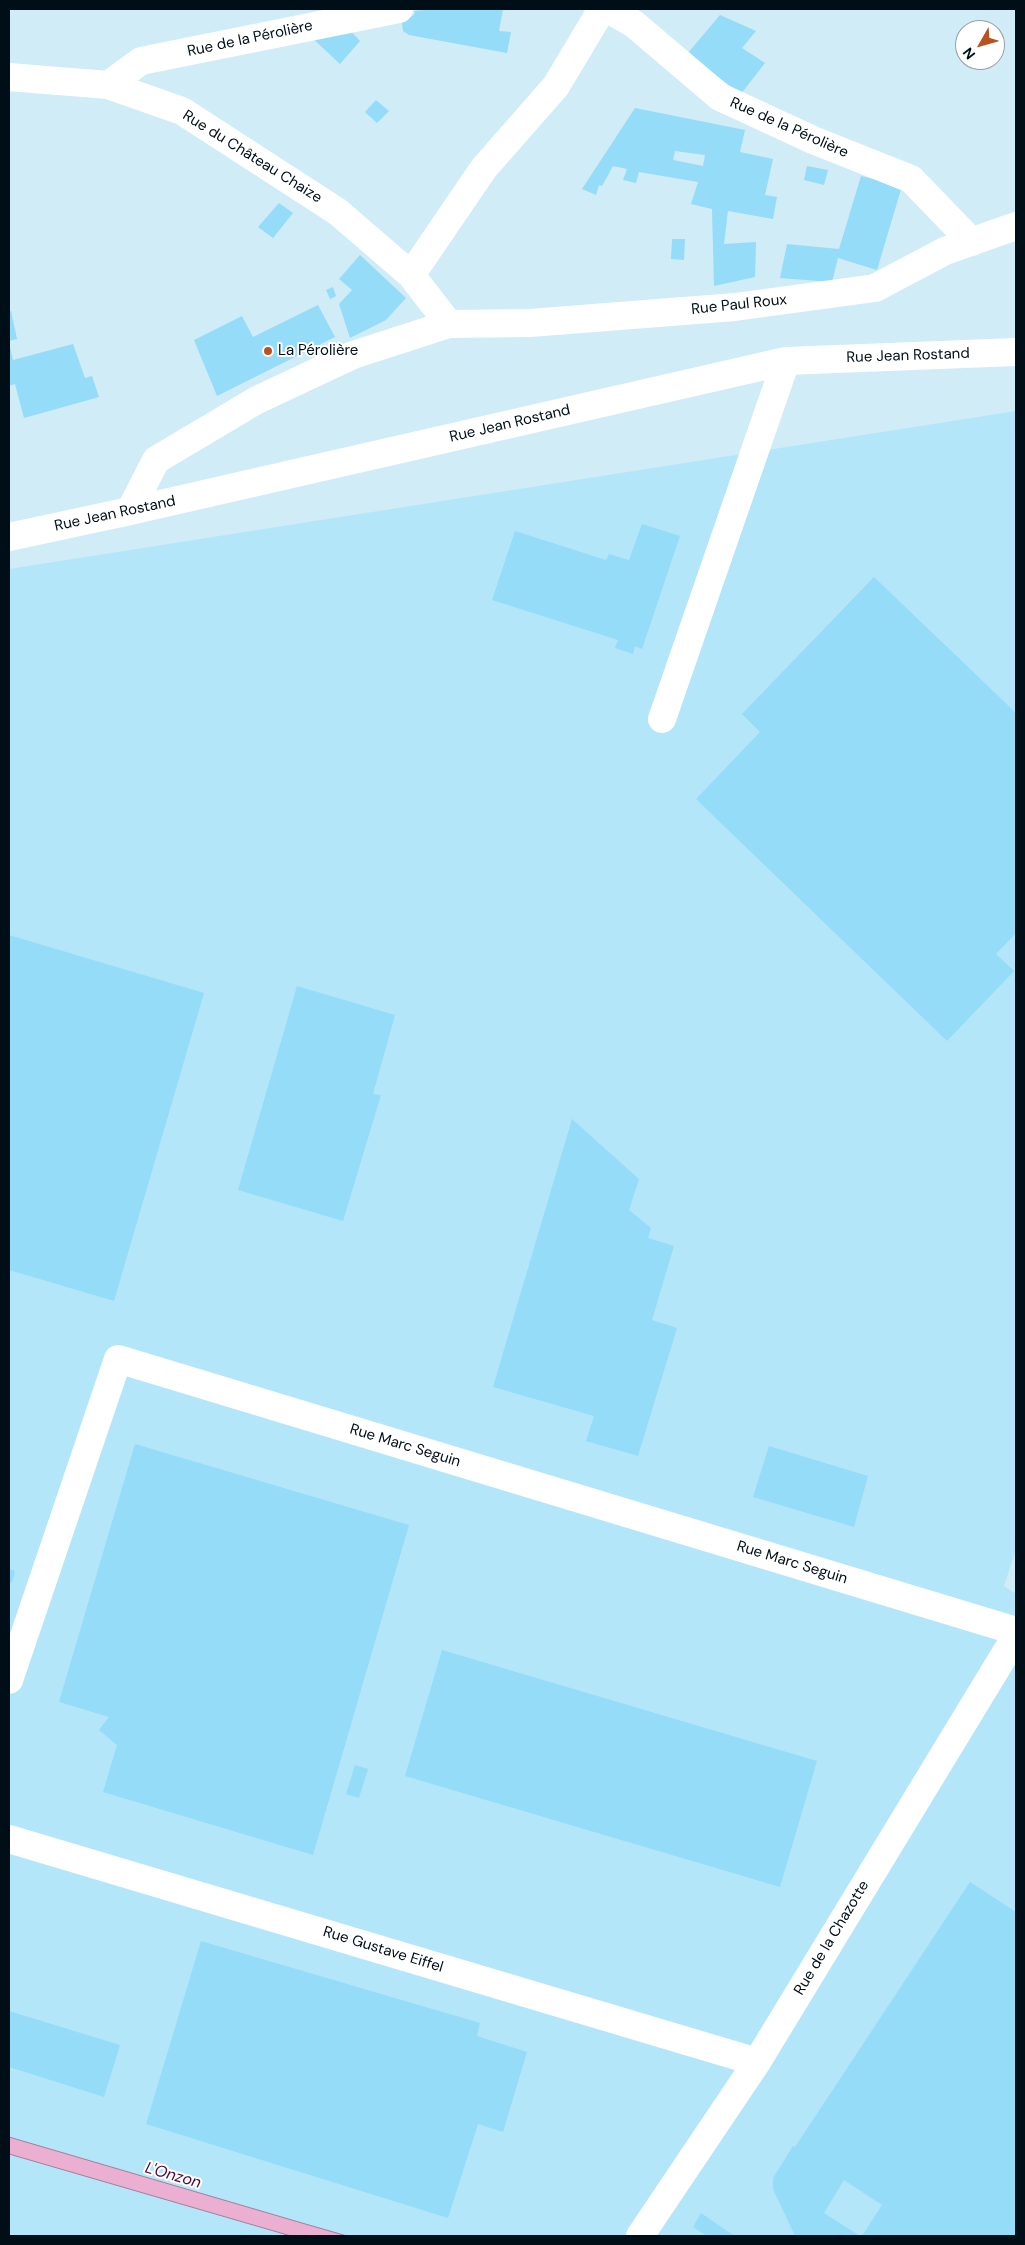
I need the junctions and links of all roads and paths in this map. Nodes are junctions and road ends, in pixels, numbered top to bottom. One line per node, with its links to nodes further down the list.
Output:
1 (399, 9): 5 (street, Rue de la Pérolière)
2 (602, 9): 8 (street)
3 (608, 9): 7 (street, Rue de la Pérolière)
4 (9, 77): 5 (street, Rue du Château Chaize)
5 (108, 85): 8 (street, Rue du Château Chaize)
6 (1016, 226): 7 (street, Rue Paul Roux)
7 (972, 242): 9 (street, Rue Paul Roux)
8 (410, 275): 9 (street, Rue du Château Chaize)
9 (449, 324): 12 (street, Rue Paul Roux)
10 (1016, 352): 11 (street, Rue Jean Rostand)
11 (786, 361): 12 (street, Rue Jean Rostand); 14 (street)
12 (130, 511): 13 (street, Rue Jean Rostand)
13 (9, 536)
14 (662, 719)
15 (1016, 1631): 17 (street, Rue Marc Seguin)
16 (1016, 1636): 19 (street, Rue de la Chazotte)
17 (9, 1680)
18 (9, 1838): 19 (street, Rue Gustave Eiffel)
19 (757, 2062): 20 (street, Rue de la Chazotte)
20 (640, 2236)

